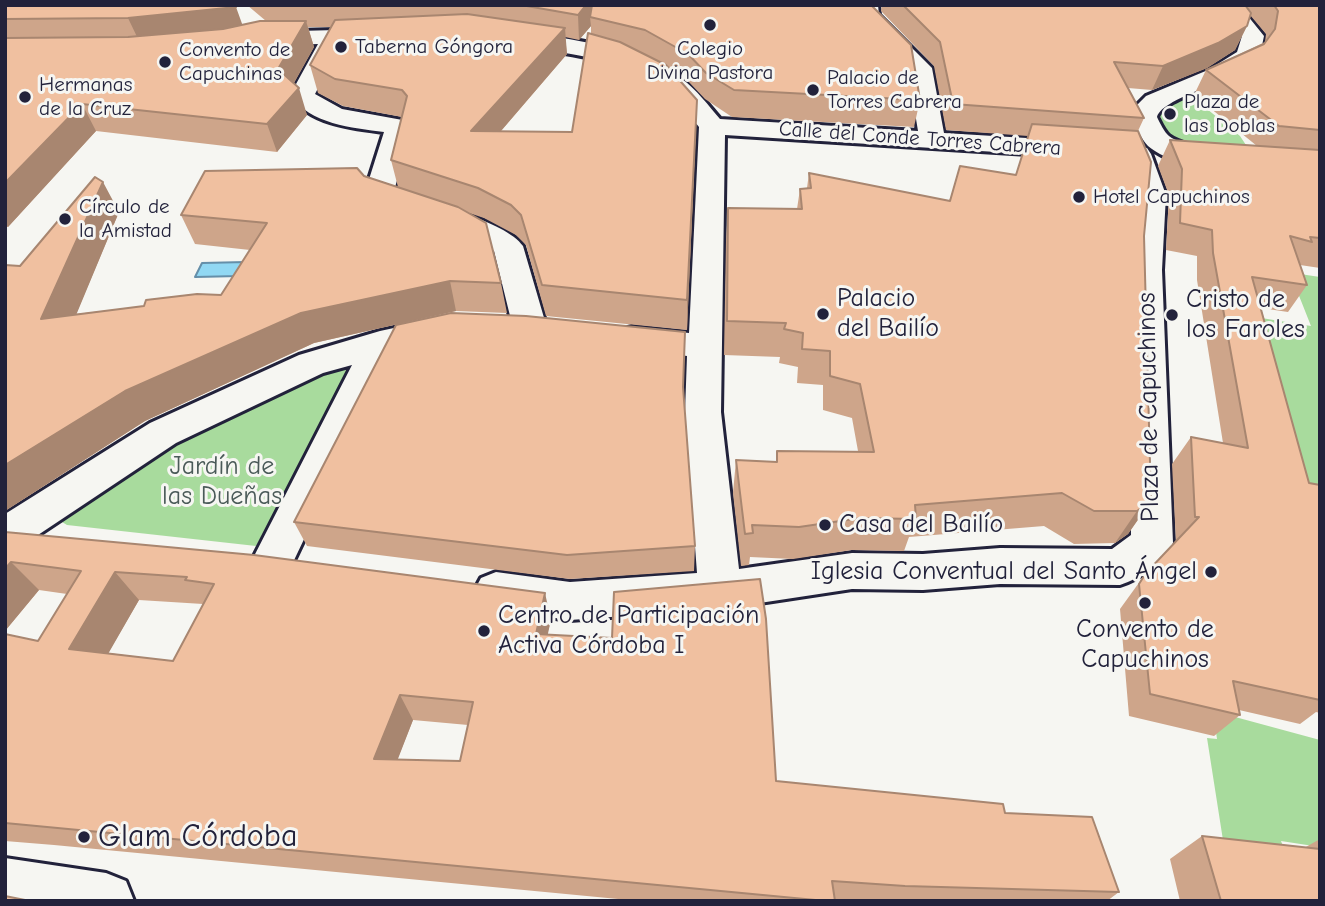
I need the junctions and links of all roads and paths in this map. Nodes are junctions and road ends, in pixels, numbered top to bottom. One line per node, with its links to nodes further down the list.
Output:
1 (867, 5): 12 (street)
2 (1228, 5): 14 (street)
3 (247, 21): 7 (street)
4 (603, 31): 10 (street)
5 (485, 33): 10 (street)
6 (402, 35): 8 (street)
7 (268, 37): 8 (street); 9 (street)
8 (333, 37): 16 (street)
9 (232, 45)
10 (587, 50): 11 (street)
11 (712, 127): 12 (street, Calle del Conde Torres Cabrera); 17 (street)
12 (932, 139): 14 (street, Calle del Conde Torres Cabrera)
13 (1219, 161): 14 (street, Calle del Conde Torres Cabrera)
14 (1120, 162): 22 (street, Plaza de Capuchinos)
15 (598, 335): 17 (street)
16 (380, 343): 18 (street); 20 (street)
17 (706, 346): 22 (street)
18 (5, 537): 19 (street)
19 (59, 543)
20 (272, 562)
21 (461, 587): 22 (street)
22 (720, 590)
23 (5, 886): 24 (street)
24 (106, 901)

